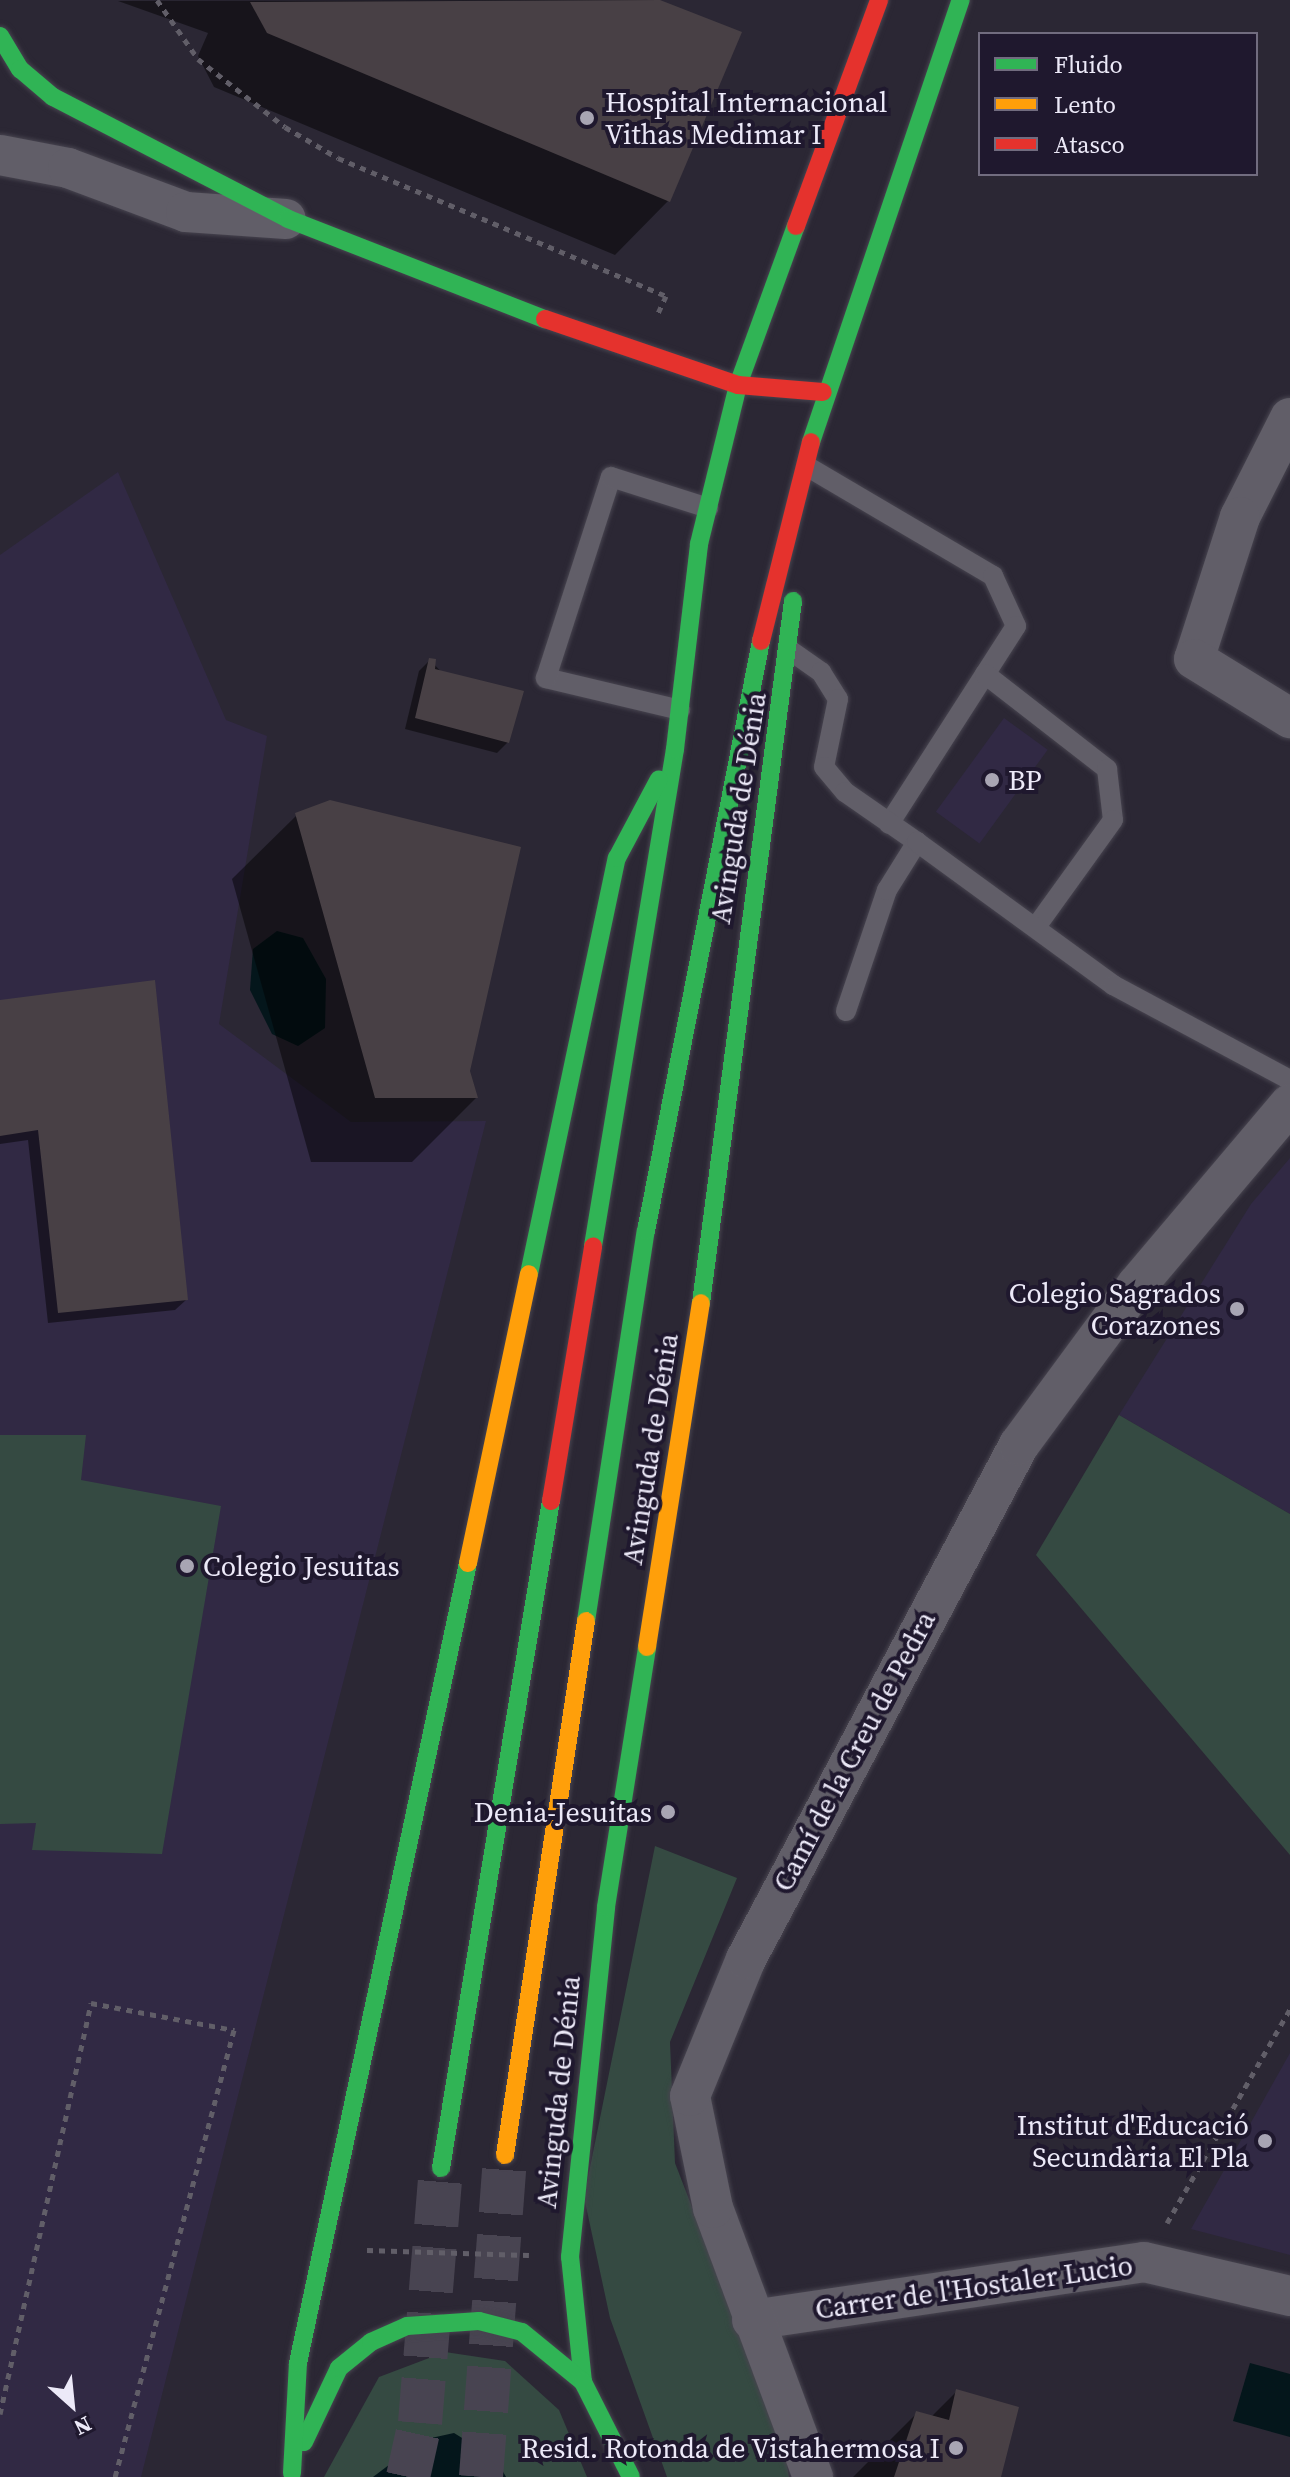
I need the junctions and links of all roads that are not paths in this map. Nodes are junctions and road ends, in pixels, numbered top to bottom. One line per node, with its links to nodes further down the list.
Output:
1 (879, 0): 6 (main road, Avinguda de Dénia)
2 (961, 0): 7 (main road, Avinguda de Dénia)
3 (0, 36): 5 (main road)
4 (0, 155): 5 (street)
5 (288, 219): 6 (main road)
6 (738, 385): 7 (main road); 10 (main road, Avinguda de Dénia)
7 (823, 392): 9 (main road, Avinguda de Dénia)
8 (1290, 418): 15 (street)
9 (808, 467): 11 (main road, Avinguda de Dénia); 13 (lane)
10 (708, 508): 14 (main road, Avinguda de Dénia); 14 (lane)
11 (795, 525): 12 (main road, Avinguda de Dénia); 23 (main road, Avinguda de Dénia)
12 (791, 651): 17 (lane); 27 (main road, Avinguda de Dénia)
13 (985, 674): 17 (lane); 19 (lane)
14 (680, 710): 16 (main road, Avinguda de Dénia)
15 (1290, 718)
16 (675, 749): 24 (main road, Avinguda de Dénia); 28 (main road, Avinguda de Dénia)
17 (889, 824): 18 (lane)
18 (917, 842): 19 (lane); 20 (lane)
19 (1038, 924): 21 (lane)
20 (846, 1011)
21 (1290, 1080)
22 (1290, 1104): 26 (street, Camí de la Creu de Pedra)
23 (505, 2155)
24 (441, 2168)
25 (1290, 2296): 26 (street, Carrer de l'Hostaler Lucio)
26 (752, 2320): 30 (street, Camí de la Creu de Pedra)
27 (583, 2382): 28 (main road, Avinguda de Dénia); 29 (main road, Avinguda de Dénia)
28 (290, 2476)
29 (631, 2477)
30 (813, 2477)

